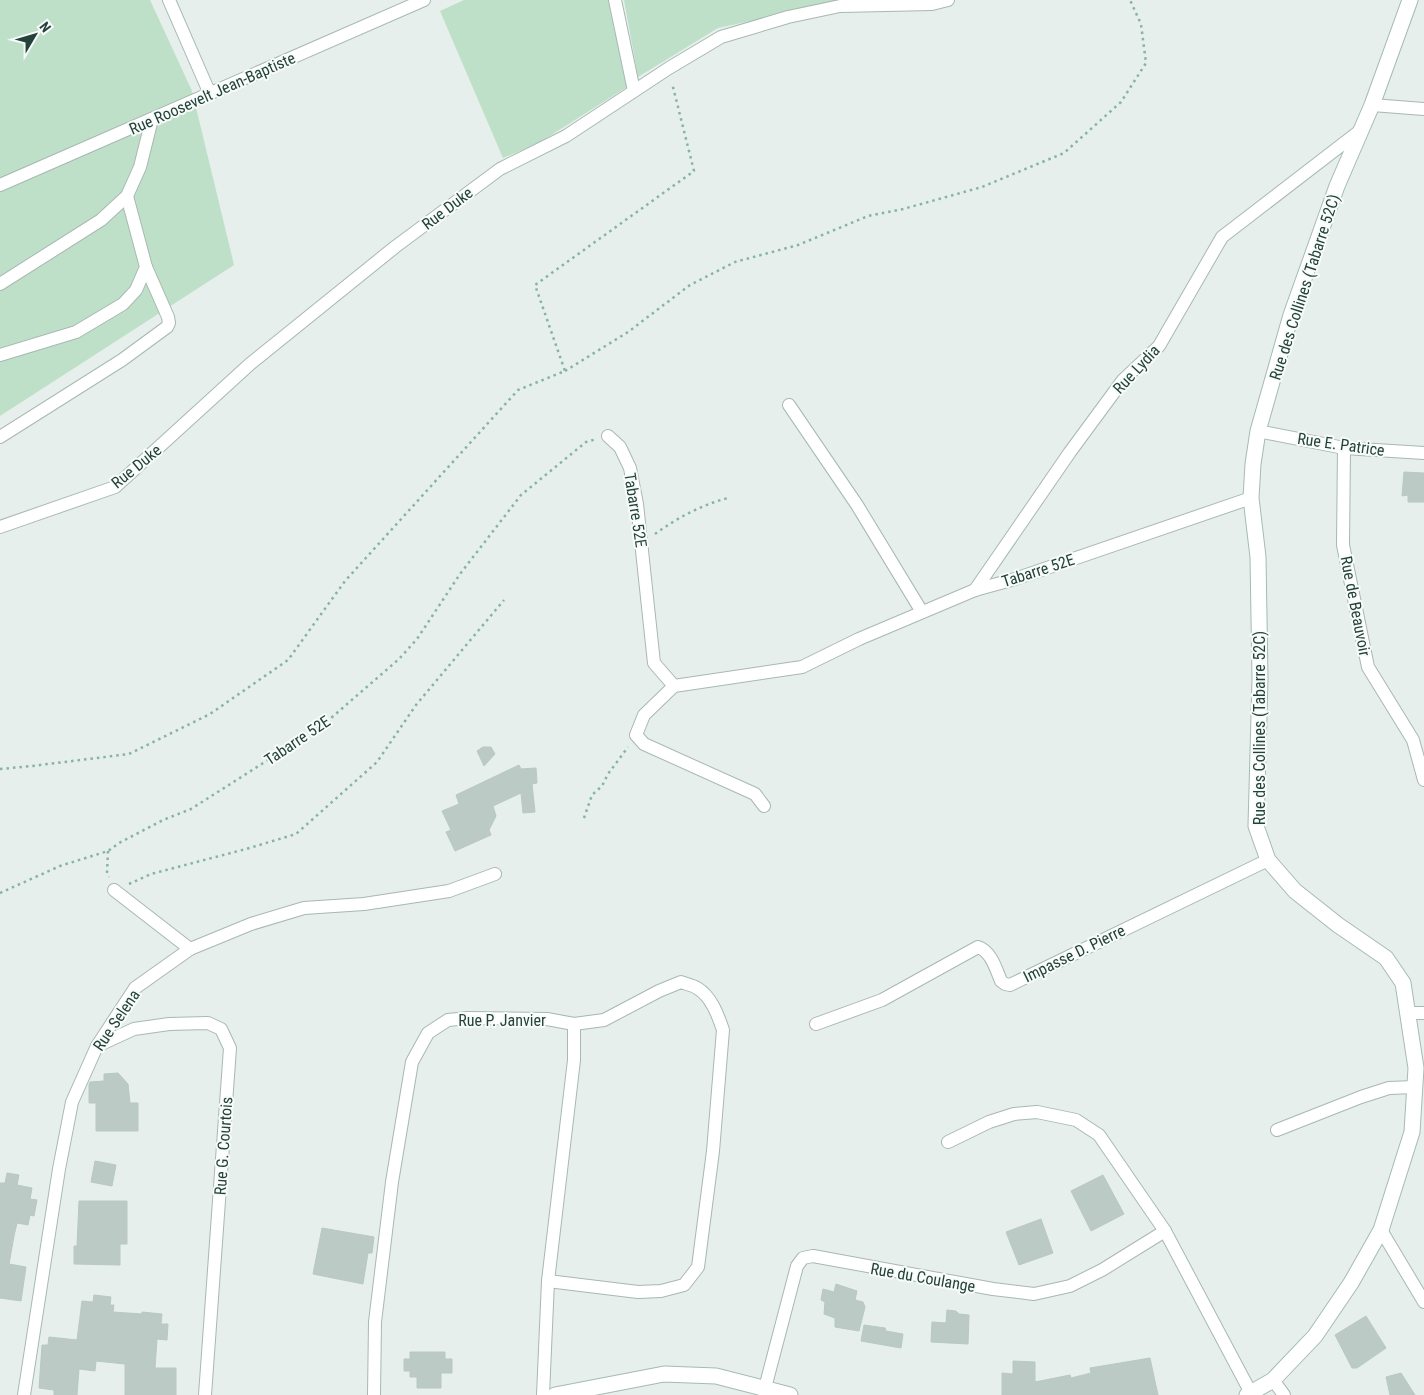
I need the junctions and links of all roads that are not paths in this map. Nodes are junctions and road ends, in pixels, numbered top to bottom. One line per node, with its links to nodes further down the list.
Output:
1 (169, 0): 7 (street)
2 (615, 0): 6 (street)
3 (948, 0): 6 (street, Rue Duke)
4 (1410, 0): 8 (street, Rue des Collines (Tabarre 52C))
5 (415, 2): 7 (street, Rue Roosevelt Jean-Baptiste)
6 (634, 91): 24 (street, Rue Duke)
7 (210, 94): 10 (street, Rue Roosevelt Jean-Baptiste)
8 (1372, 105): 9 (street); 11 (street, Rue des Collines (Tabarre 52C))
9 (1424, 109)
10 (152, 119): 12 (street, Rue Roosevelt Jean-Baptiste); 13 (street)
11 (1361, 130): 18 (street, Rue des Collines (Tabarre 52C)); 25 (street, Rue Lydia)
12 (0, 185)
13 (127, 196): 14 (street); 15 (street)
14 (146, 267): 16 (street); 20 (street)
15 (0, 284)
16 (0, 355)
17 (789, 405): 26 (street)
18 (1258, 431): 21 (street, Rue E. Patrice); 23 (street, Rue des Collines (Tabarre 52C))
19 (608, 436): 27 (street, Tabarre 52E)
20 (0, 437)
21 (1344, 448): 22 (street, Rue E. Patrice); 28 (street, Rue de Beauvoir)
22 (1424, 453)
23 (1251, 498): 25 (street, Tabarre 52E); 30 (street, Rue des Collines (Tabarre 52C))
24 (0, 528)
25 (975, 590): 26 (street, Tabarre 52E)
26 (922, 612): 27 (street, Tabarre 52E)
27 (674, 686): 29 (street)
28 (1424, 780)
29 (764, 806)
30 (1268, 860): 35 (street, Rue des Collines (Tabarre 52C)); 37 (street, Impasse D. Pierre)
31 (495, 874): 33 (street, Rue Selena)
32 (114, 890): 33 (street)
33 (190, 950): 38 (street, Rue Selena)
34 (1424, 1012): 35 (street)
35 (1408, 1013): 39 (street, Rue des Collines (Tabarre 52C))
36 (574, 1024): 44 (street); 44 (street, Rue P. Janvier); 51 (street, Rue P. Janvier)
37 (816, 1024)
38 (97, 1046): 49 (street, Rue Selena); 50 (street, Rue G. Courtois)
39 (1415, 1087): 40 (street); 43 (street, Rue des Collines (Tabarre 52C))
40 (1277, 1130)
41 (948, 1142): 42 (street)
42 (1165, 1230): 47 (street, Rue du Coulange); 48 (street)
43 (1381, 1230): 45 (street); 46 (street, Rue des Collines (Tabarre 52C))
44 (548, 1281): 52 (street)
45 (1424, 1302)
46 (1273, 1380): 48 (street, Rue des Collines (Tabarre 52C)); 55 (street)
47 (765, 1388): 53 (street); 54 (street)
48 (1249, 1394)
49 (24, 1395)
50 (205, 1395)
51 (374, 1395)
52 (543, 1395)
53 (555, 1395)
54 (790, 1395)
55 (1284, 1395)

